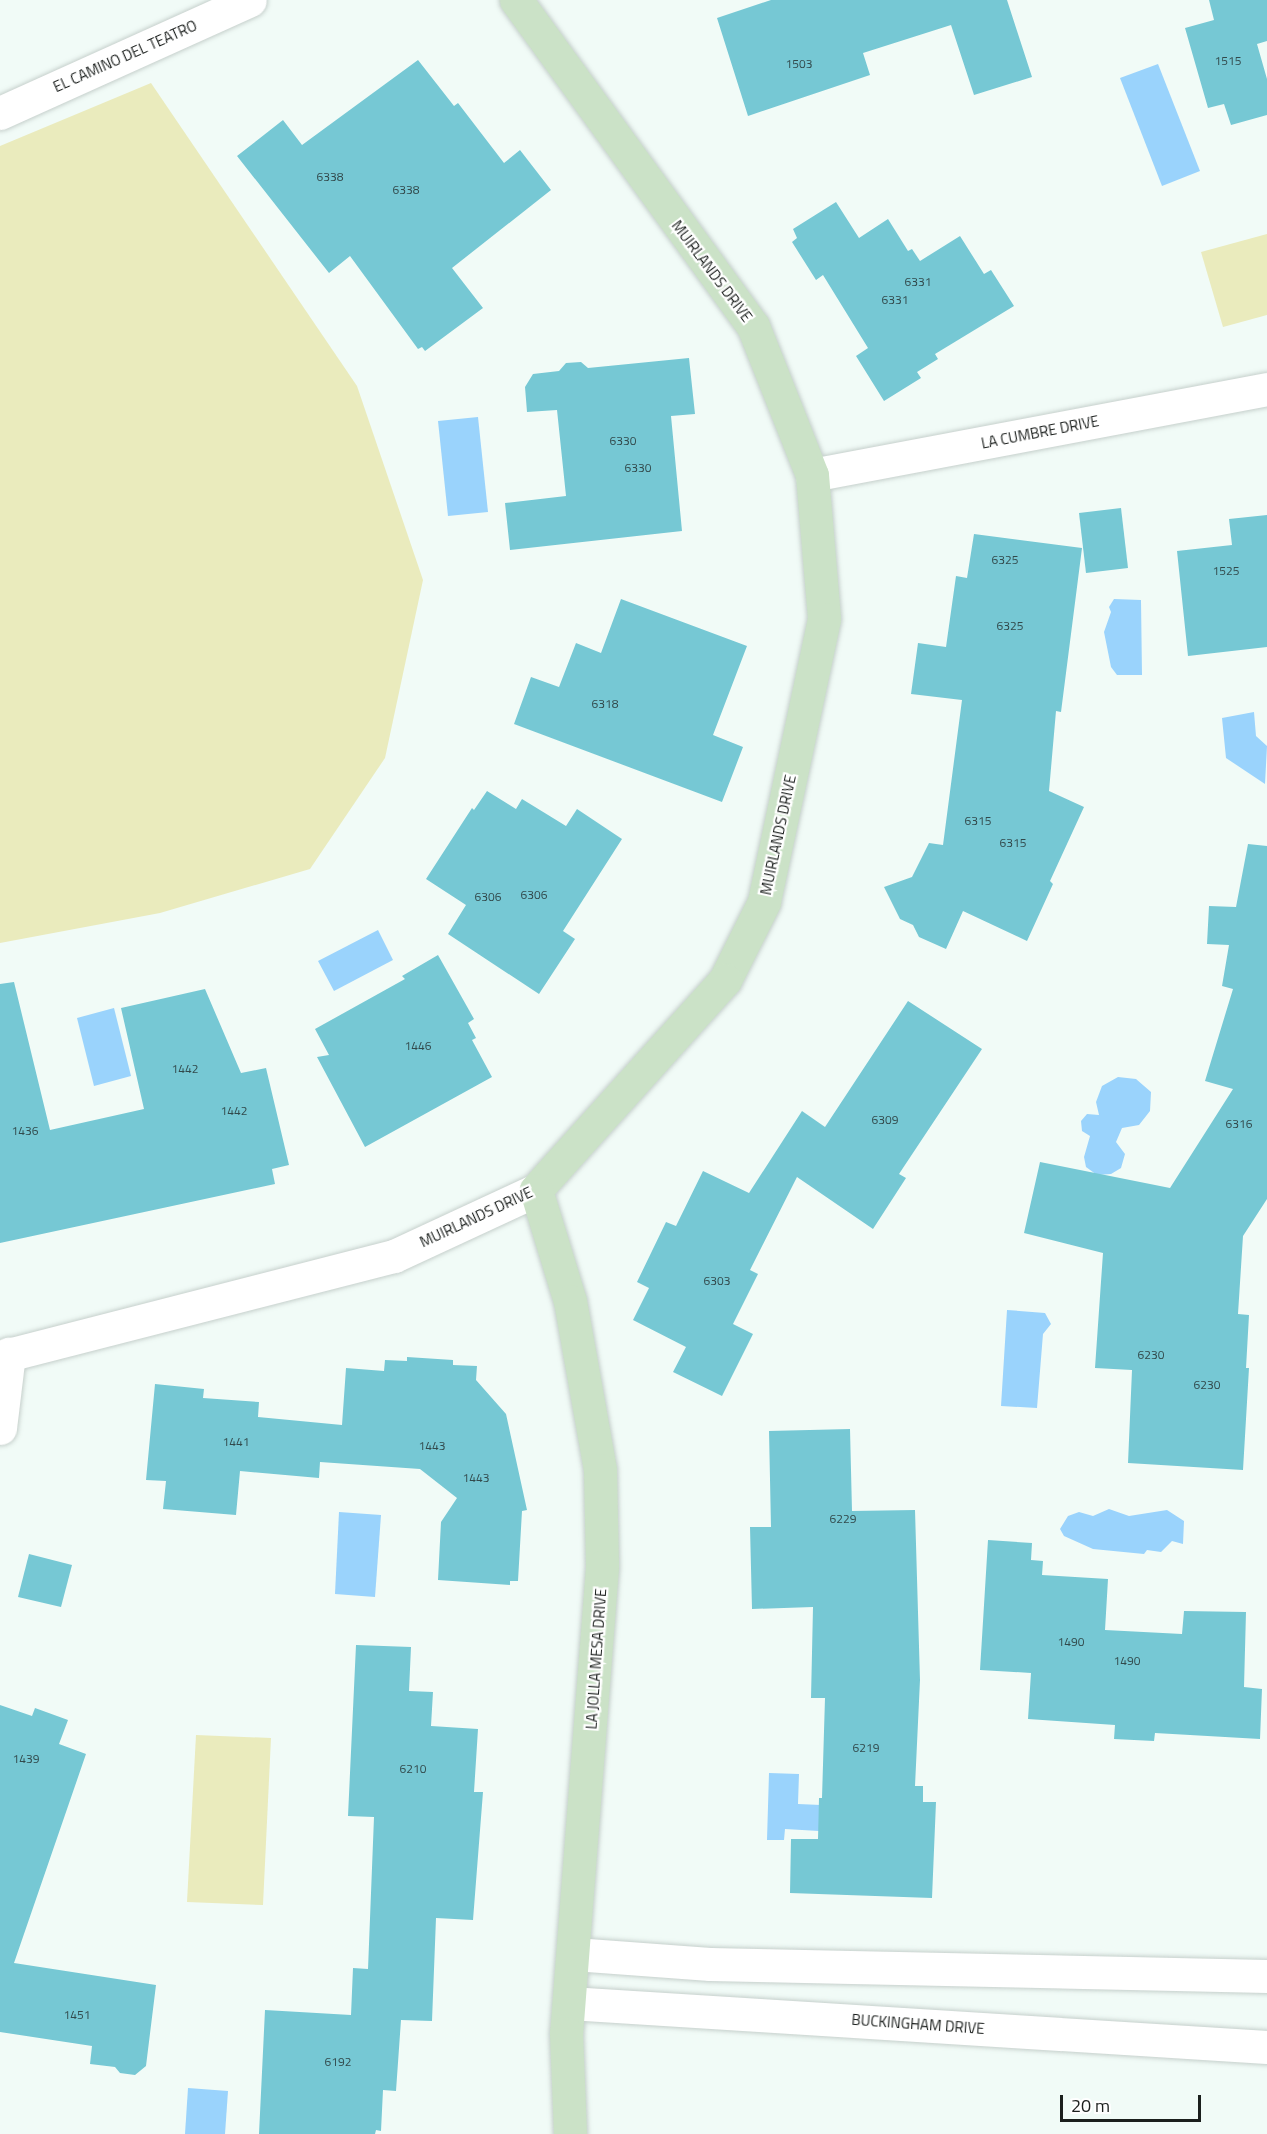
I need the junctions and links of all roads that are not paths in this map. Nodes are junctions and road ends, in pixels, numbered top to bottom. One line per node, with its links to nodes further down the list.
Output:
1 (250, 0): 3 (street, EL CAMINO DEL TEATRO)
2 (516, 0): 5 (street, MUIRLANDS DRIVE)
3 (0, 113)
4 (1267, 389): 5 (street, LA CUMBRE DRIVE)
5 (812, 475): 6 (street, MUIRLANDS DRIVE)
6 (536, 1190): 7 (street, MUIRLANDS DRIVE); 9 (street, LA JOLLA MESA DRIVE)
7 (5, 1356): 8 (street)
8 (0, 1428)
9 (574, 1954): 10 (street); 11 (street, LA JOLLA MESA DRIVE)
10 (1267, 1976)
11 (569, 2003): 12 (street, BUCKINGHAM DRIVE); 13 (street, LA JOLLA MESA DRIVE)
12 (1267, 2047)
13 (570, 2134)

